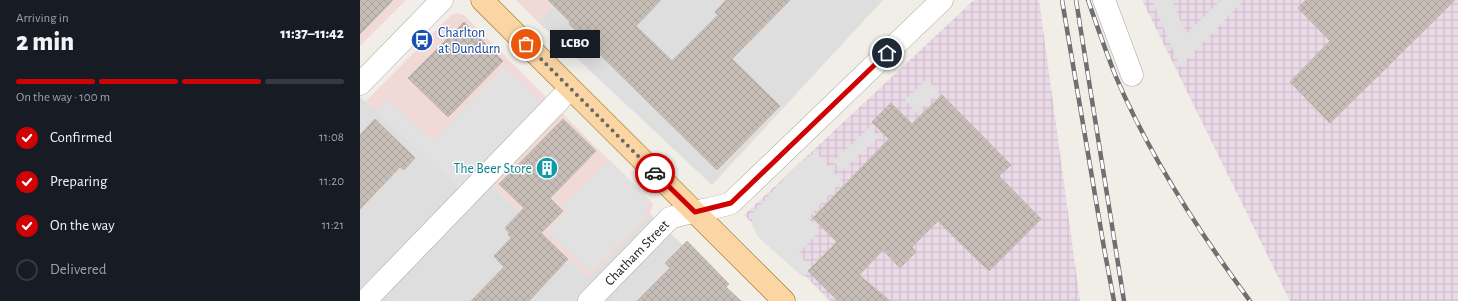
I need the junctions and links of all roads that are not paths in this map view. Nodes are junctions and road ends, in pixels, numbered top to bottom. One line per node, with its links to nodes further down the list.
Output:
1 (442, 0): 6 (street)
2 (482, 0): 7 (main road)
3 (942, 0): 8 (street, Chatham Street)
4 (1104, 0): 5 (street)
5 (1132, 75)
6 (360, 84)
7 (570, 89): 8 (main road); 9 (street)
8 (695, 212): 10 (street, Chatham Street); 11 (main road)
9 (365, 301)
10 (589, 301)
11 (784, 301)

